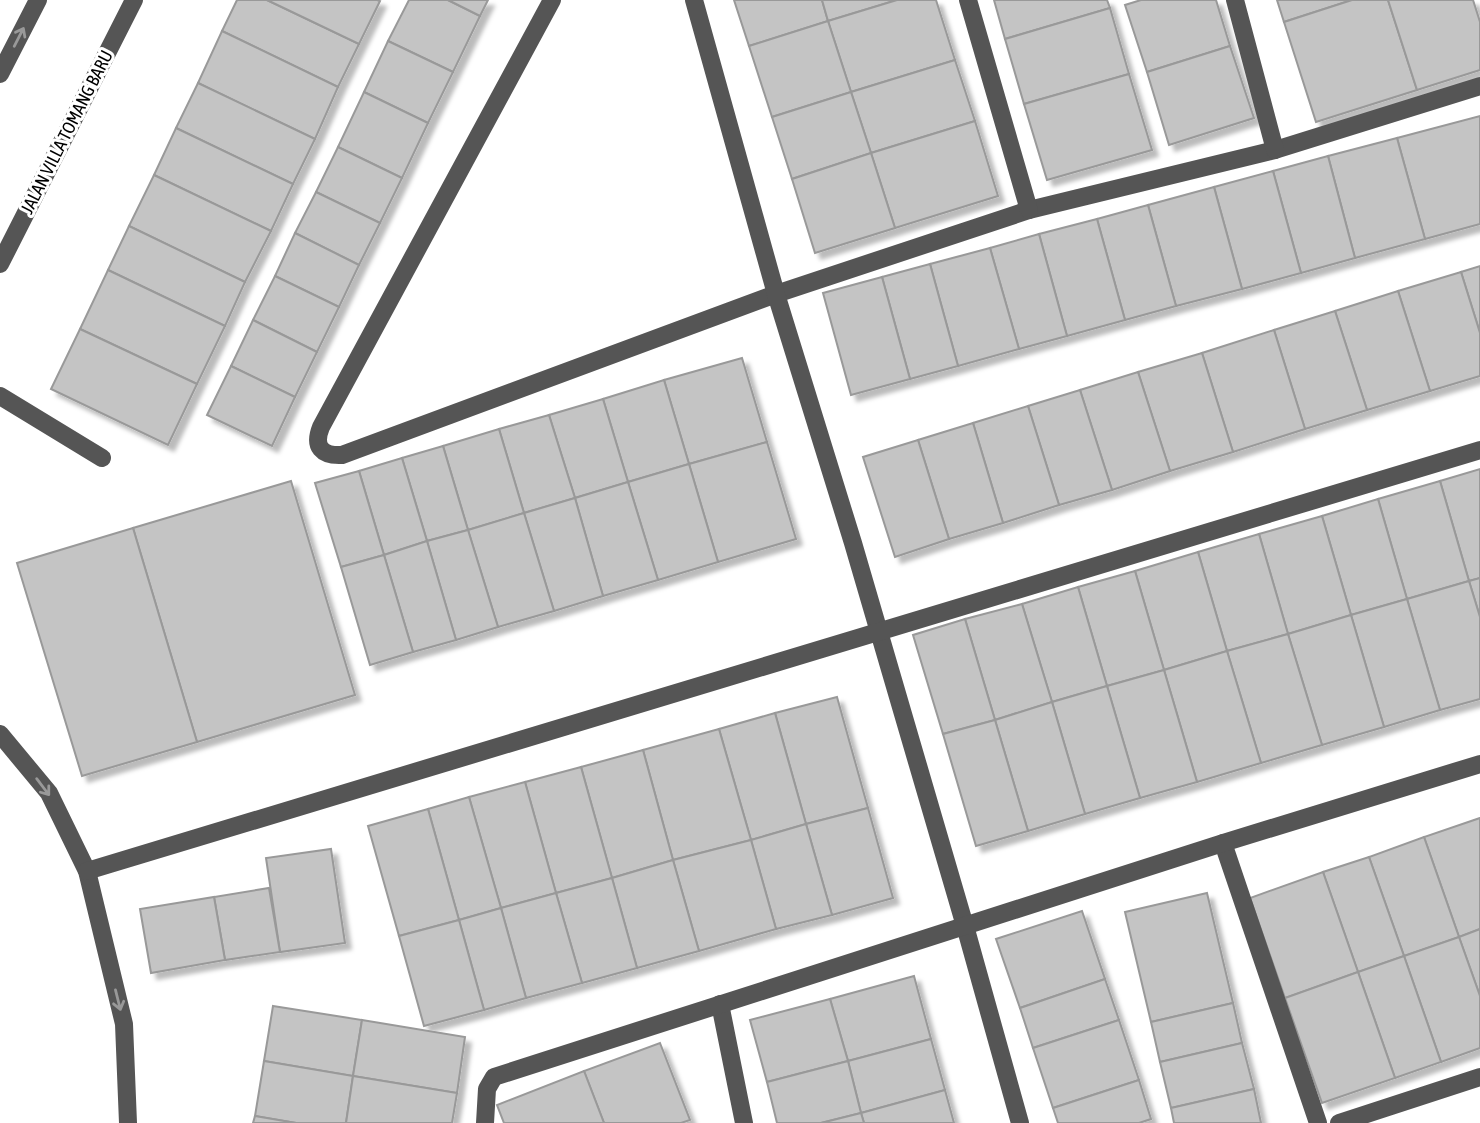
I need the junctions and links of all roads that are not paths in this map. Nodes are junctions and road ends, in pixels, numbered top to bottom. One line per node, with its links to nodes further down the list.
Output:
1 (38, 0): 7 (street, one-way to 1)
2 (134, 0): 11 (street, JALAN VILLA TOMANG BARU)
3 (552, 0): 12 (street)
4 (694, 0): 12 (street)
5 (968, 0): 10 (street)
6 (1235, 0): 9 (street)
7 (0, 74)
8 (1480, 86): 9 (street)
9 (1275, 150): 10 (street)
10 (1029, 210): 12 (street)
11 (0, 264)
12 (776, 294): 16 (street)
13 (0, 396): 15 (street)
14 (1480, 450): 16 (street)
15 (102, 458)
16 (878, 631): 20 (street); 21 (street)
17 (0, 734): 20 (street, one-way to 20)
18 (1480, 764): 19 (street)
19 (1223, 843): 21 (street); 28 (street)
20 (87, 870): 24 (street, one-way to 24)
21 (965, 926): 22 (street); 27 (street)
22 (720, 1004): 25 (street); 26 (street)
23 (1480, 1077): 29 (street)
24 (128, 1123)
25 (485, 1123)
26 (744, 1123)
27 (1020, 1123)
28 (1318, 1123)
29 (1339, 1123)

